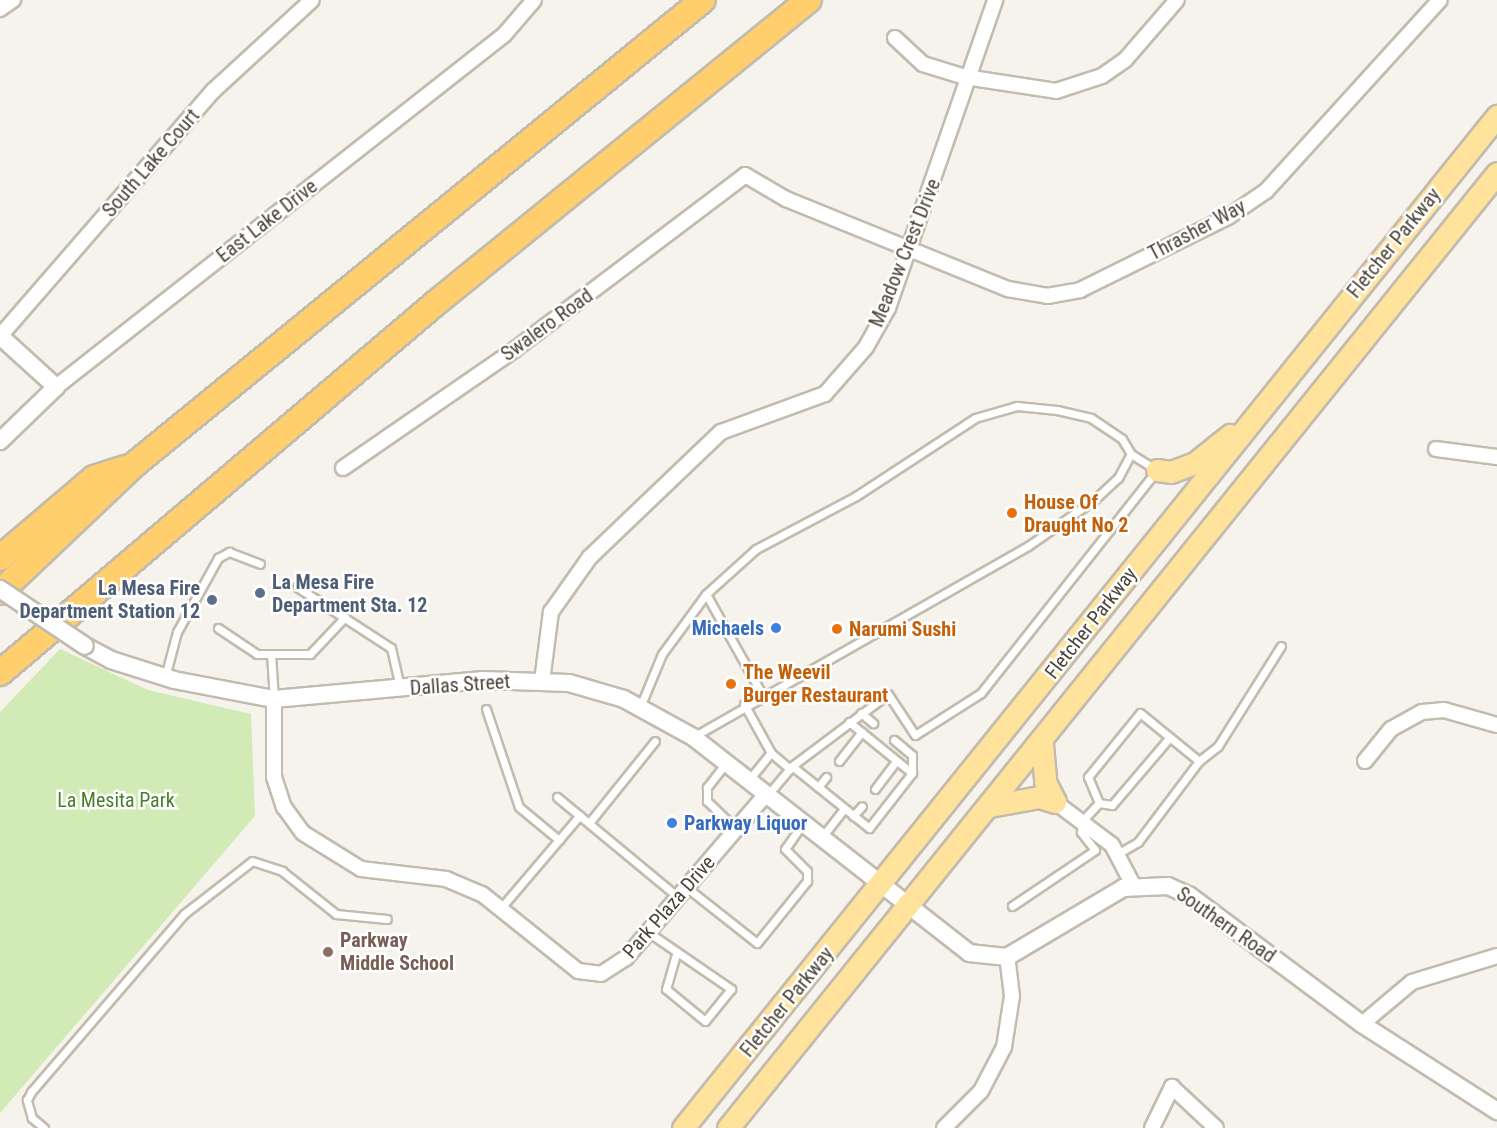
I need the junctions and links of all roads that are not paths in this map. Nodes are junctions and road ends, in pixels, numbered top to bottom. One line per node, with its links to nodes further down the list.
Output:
1 (13, 0): 9 (street)
2 (312, 0): 16 (street, South Lake Court)
3 (703, 0): 23 (highway)
4 (809, 0): 35 (highway)
5 (995, 0): 11 (street, Meadow Crest Drive)
6 (1177, 0): 11 (street)
7 (1440, 0): 15 (street, Thrasher Way)
8 (529, 2): 17 (street, East Lake Drive)
9 (0, 9)
10 (895, 38): 11 (street)
11 (965, 77): 15 (street, Meadow Crest Drive)
12 (1497, 116): 18 (main road, Fletcher Parkway)
13 (1497, 173): 53 (main road, Fletcher Parkway)
14 (745, 175): 15 (street, Thrasher Way); 24 (street, Swalero Road)
15 (908, 246): 37 (street, Meadow Crest Drive)
16 (0, 336): 17 (street)
17 (56, 387): 19 (street, East Lake Drive)
18 (1257, 415): 25 (main road); 83 (main road, Fletcher Parkway)
19 (0, 441)
20 (1436, 449): 22 (street)
21 (1131, 454): 25 (lane); 30 (lane); 39 (lane)
22 (1497, 457)
23 (135, 464): 26 (highway); 29 (highway)
24 (343, 468)
25 (1157, 470): 44 (lane)
26 (0, 558)
27 (260, 564): 36 (lane)
28 (297, 587): 31 (lane)
29 (0, 590): 36 (street, Dallas Street, bridge)
30 (706, 594): 39 (lane); 42 (lane)
31 (345, 617): 34 (lane); 38 (lane)
32 (218, 628): 34 (lane)
33 (1281, 646): 57 (lane)
34 (271, 654): 40 (lane)
35 (0, 673)
36 (165, 677): 40 (street, Dallas Street)
37 (542, 681): 38 (street, Dallas Street); 42 (street, Dallas Street)
38 (401, 689): 40 (street, Dallas Street)
39 (762, 694): 41 (lane)
40 (274, 699): 87 (street, Park Plaza Drive)
41 (744, 704): 49 (lane); 54 (lane)
42 (640, 707): 49 (street, Dallas Street)
43 (486, 709): 80 (lane)
44 (861, 713): 45 (lane); 46 (lane)
45 (849, 722): 48 (lane); 60 (lane)
46 (873, 723)
47 (1497, 724): 58 (street)
48 (862, 732): 55 (lane); 56 (lane)
49 (693, 737): 59 (street, Dallas Street)
50 (1170, 737): 57 (lane); 69 (lane); 69 (lane)
51 (894, 740): 61 (lane)
52 (655, 741): 76 (lane)
53 (1042, 744): 68 (main road); 71 (main road, Fletcher Parkway)
54 (771, 753): 60 (lane); 63 (lane)
55 (839, 761)
56 (897, 761): 61 (lane); 65 (lane)
57 (1199, 761): 81 (lane)
58 (1365, 761)
59 (726, 763): 63 (street, Dallas Street); 78 (lane)
60 (791, 767): 64 (lane); 67 (lane)
61 (912, 773): 74 (lane)
62 (826, 777): 64 (lane)
63 (748, 781): 67 (street, Dallas Street)
64 (818, 787): 72 (lane)
65 (874, 789)
66 (557, 796): 73 (lane)
67 (766, 796): 77 (street, Dallas Street); 78 (street, Park Plaza Drive)
68 (1055, 802): 71 (main road); 75 (street)
69 (1099, 803): 75 (lane)
70 (862, 806): 74 (lane)
71 (990, 806): 86 (main road, Fletcher Parkway)
72 (844, 808): 74 (lane); 79 (lane)
73 (580, 815): 76 (lane); 80 (lane)
74 (853, 816)
75 (1083, 819): 81 (street); 85 (lane)
76 (589, 823): 84 (lane)
77 (802, 825): 79 (street, Dallas Street); 84 (lane)
78 (736, 828): 84 (street, Park Plaza Drive)
79 (820, 839): 83 (street, Dallas Street)
80 (559, 840): 87 (lane)
81 (1117, 854): 82 (street)
82 (1132, 885): 92 (street); 93 (street, Southern Road)
83 (881, 888): 86 (street); 96 (main road, Fletcher Parkway)
84 (682, 892): 89 (street, Park Plaza Drive)
85 (1012, 906)
86 (906, 908): 92 (street); 97 (main road, Fletcher Parkway)
87 (500, 909): 89 (street, Park Plaza Drive)
88 (387, 919): 95 (lane)
89 (648, 932): 90 (lane)
90 (676, 955): 90 (lane)
91 (1497, 956): 93 (street)
92 (1007, 957): 98 (street)
93 (1362, 1024): 94 (street, Southern Road)
94 (1497, 1111)
95 (44, 1128)
96 (683, 1128)
97 (728, 1128)
98 (944, 1128)
99 (1152, 1128): 100 (street)
100 (1216, 1128)

